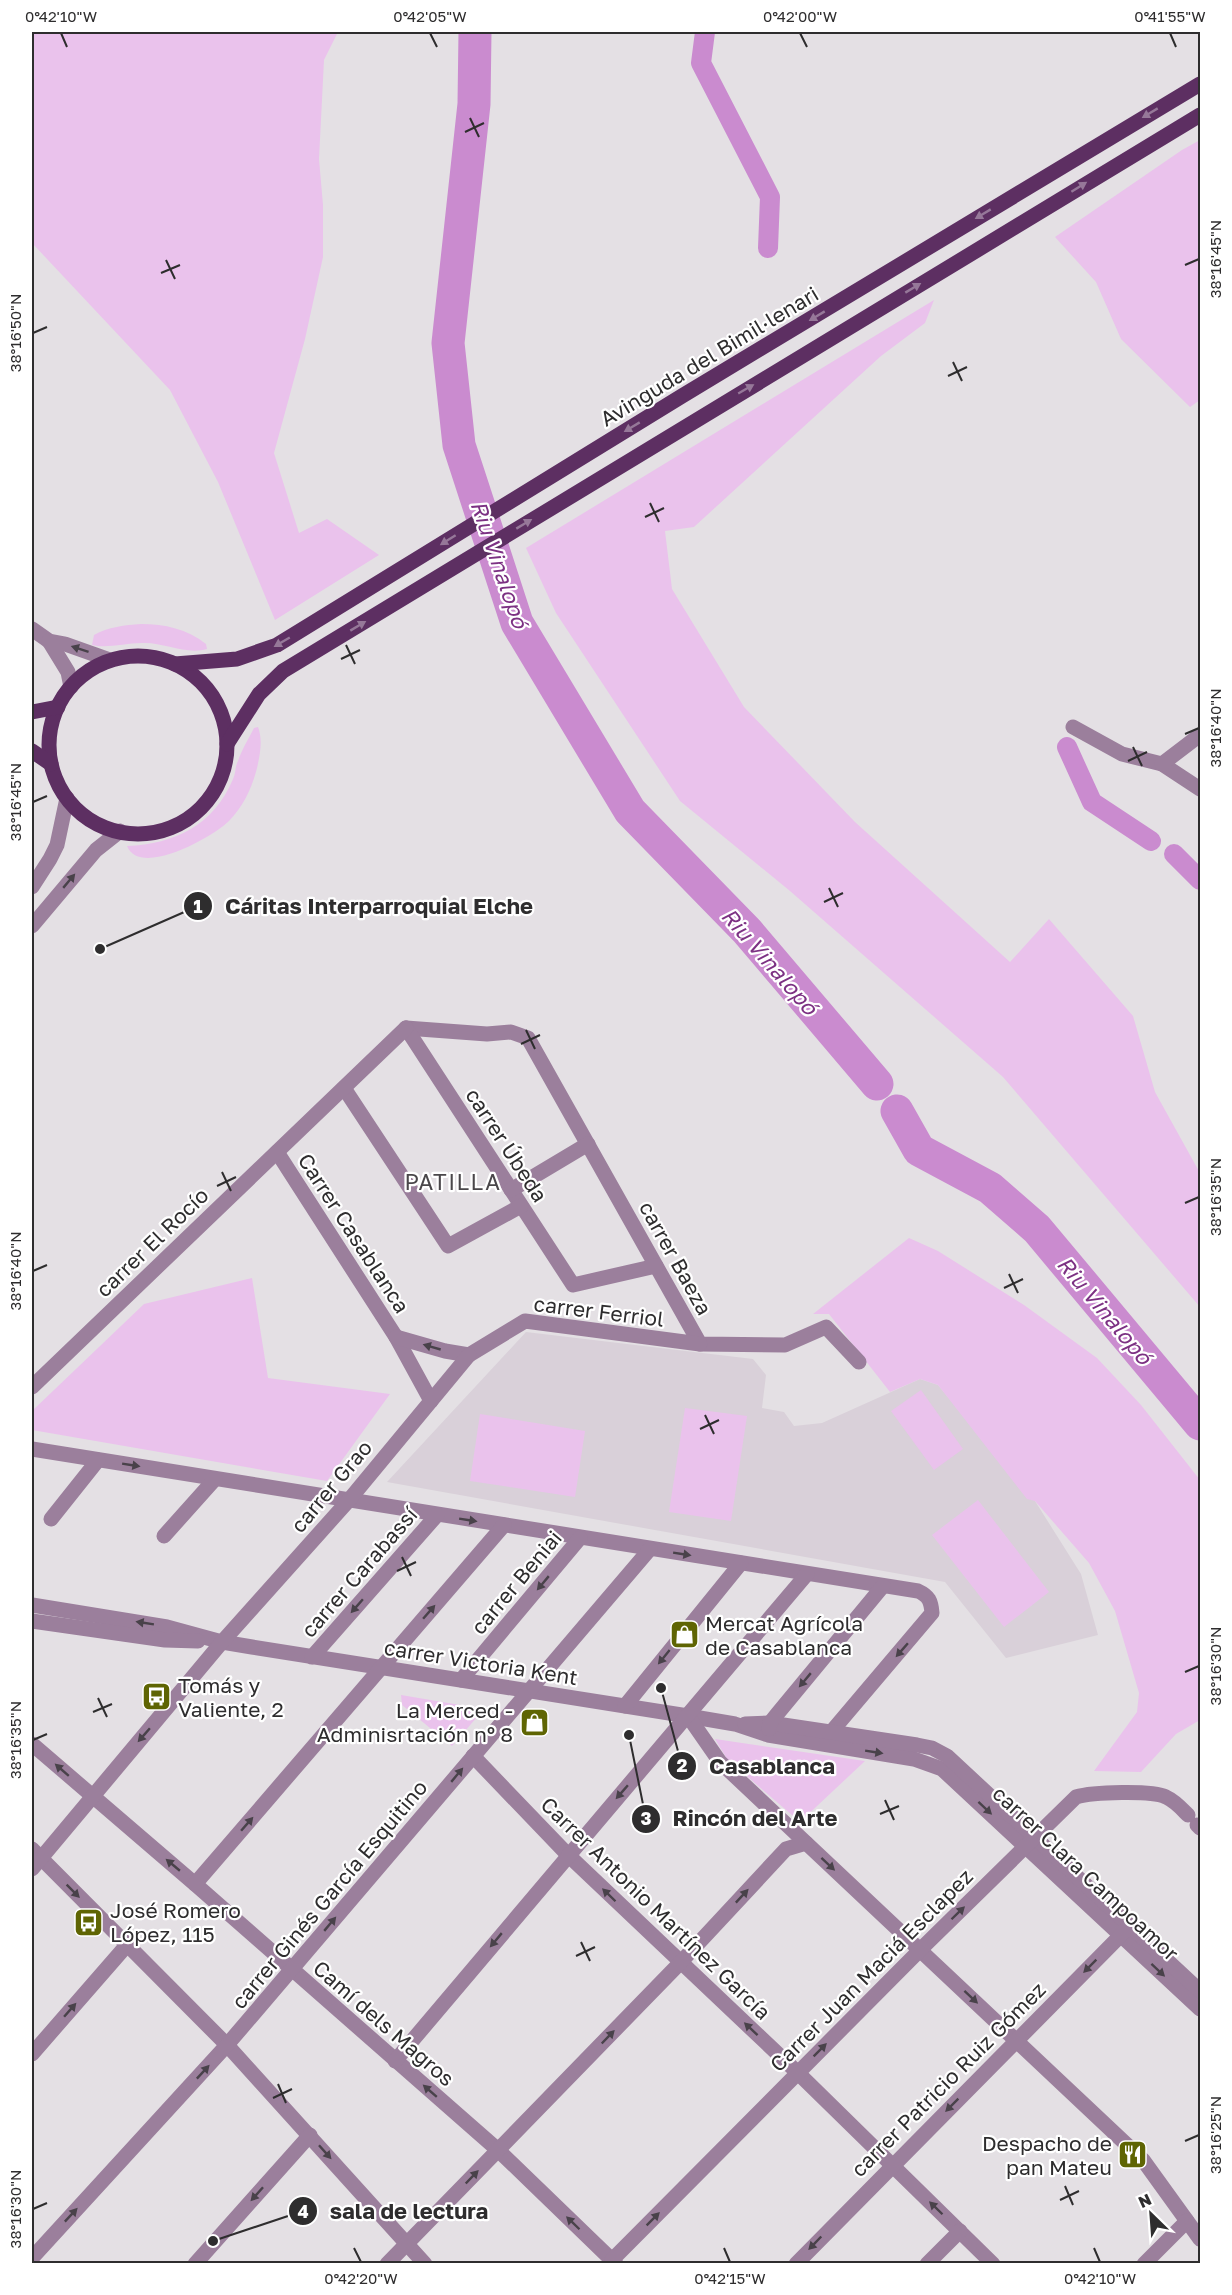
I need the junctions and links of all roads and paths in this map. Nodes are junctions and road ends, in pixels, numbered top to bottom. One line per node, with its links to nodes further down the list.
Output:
1 (1200, 84): 6 (main road, Avinguda del Bimil·lenari, one-way to 6)
2 (1200, 115): 12 (main road, one-way to 2)
3 (32, 629): 4 (street)
4 (50, 641): 5 (street, one-way to 4); 7 (street)
5 (110, 660): 6 (main road); 7 (main road)
6 (176, 664): 12 (main road)
7 (71, 687): 8 (main road)
8 (58, 707): 9 (main road); 14 (main road)
9 (32, 712)
10 (1073, 727): 15 (street)
11 (1200, 735): 15 (street)
12 (227, 744): 18 (main road)
13 (32, 751): 14 (main road)
14 (51, 764): 17 (main road)
15 (1162, 764): 16 (street)
16 (1200, 789)
17 (67, 798): 18 (main road); 19 (street)
18 (120, 831): 20 (street, one-way to 18)
19 (32, 887)
20 (32, 926)
21 (406, 1028): 22 (street, carrer El Rocío); 23 (street, carrer Baeza); 25 (street, carrer Úbeda)
22 (344, 1088): 24 (street, carrer El Rocío); 26 (street)
23 (588, 1144): 25 (street); 27 (street, carrer Baeza)
24 (278, 1152): 28 (street, Carrer Casablanca); 32 (street, carrer El Rocío)
25 (511, 1190): 26 (street, carrer Úbeda)
26 (521, 1206): 27 (street, carrer Úbeda)
27 (656, 1266): 29 (street, carrer Baeza)
28 (396, 1337): 30 (street, one-way to 28); 33 (street, Carrer Casablanca)
29 (700, 1344): 30 (street, carrer Ferriol); 31 (street, carrer Baeza)
30 (468, 1354): 33 (street, carrer Grao)
31 (859, 1362)
32 (32, 1387)
33 (431, 1401): 37 (street, carrer Grao)
34 (32, 1449): 35 (street)
35 (98, 1460): 36 (street, one-way to 36); 39 (street)
36 (215, 1479): 37 (street); 41 (street)
37 (349, 1500): 38 (street); 49 (street, carrer Grao)
38 (437, 1515): 40 (street, one-way to 40); 50 (street, carrer Carabassí, one-way to 50)
39 (51, 1519)
40 (504, 1525): 42 (street); 51 (street, one-way to 40)
41 (164, 1536)
42 (580, 1538): 43 (street); 52 (street, carrer Beniai, one-way to 52)
43 (650, 1550): 44 (street, one-way to 44); 53 (street, carrer Ginés García Esquitino)
44 (741, 1563): 45 (street); 54 (street, one-way to 54)
45 (807, 1574): 46 (street); 55 (street)
46 (883, 1586): 56 (street, one-way to 56); 57 (street, one-way to 57)
47 (32, 1605): 49 (street, carrer Victoria Kent, one-way to 47)
48 (32, 1621): 49 (street, carrer Victoria Kent)
49 (222, 1642): 50 (street, carrer Victoria Kent); 61 (street, carrer Grao, one-way to 61)
50 (312, 1657): 51 (street, carrer Victoria Kent)
51 (381, 1668): 52 (street, carrer Victoria Kent); 67 (street, one-way to 51)
52 (461, 1680): 53 (street, carrer Victoria Kent)
53 (528, 1691): 54 (street, carrer Victoria Kent); 59 (street, carrer Ginés García Esquitino)
54 (625, 1706): 55 (street, carrer Victoria Kent)
55 (688, 1716): 56 (street, carrer Victoria Kent); 64 (street); 65 (street, one-way to 65)
56 (769, 1729): 57 (street, carrer Victoria Kent); 60 (street, carrer Victoria Kent, one-way to 60)
57 (832, 1731): 60 (street, carrer Victoria Kent)
58 (32, 1744): 61 (street, Camí dels Magros, one-way to 58)
59 (473, 1756): 65 (street, Carrer Antonio Martínez García); 72 (street, carrer Ginés García Esquitino, one-way to 59)
60 (945, 1762): 63 (street, carrer Clara Campoamor)
61 (92, 1796): 66 (street, carrer Grao); 67 (street, Camí dels Magros, one-way to 61)
62 (1195, 1823): 63 (street, Carrer Juan Maciá Esclapez)
63 (1031, 1841): 68 (street, carrer Clara Campoamor); 70 (street, Carrer Juan Maciá Esclapez, one-way to 63)
64 (806, 1843): 70 (street, one-way to 70); 71 (street, one-way to 64)
65 (568, 1855): 71 (street, Carrer Antonio Martínez García, one-way to 65); 78 (street, one-way to 78)
66 (34, 1859): 69 (street, one-way to 69)
67 (195, 1884): 72 (street, Camí dels Magros)
68 (1126, 1930): 73 (street, carrer Clara Campoamor); 74 (street, carrer Clara Campoamor, one-way to 74); 75 (street, carrer Patricio Ruiz Gómez, one-way to 75)
69 (127, 1945): 76 (street); 77 (street, one-way to 69)
70 (921, 1949): 75 (street, one-way to 75); 79 (street, Carrer Juan Maciá Esclapez, one-way to 70)
71 (680, 1963): 79 (street, Carrer Antonio Martínez García, one-way to 71); 81 (street, one-way to 71)
72 (291, 1970): 76 (street, carrer Ginés García Esquitino); 78 (street, Camí dels Magros)
73 (1200, 1991)
74 (1200, 2009)
75 (1017, 2040): 82 (street, carrer Patricio Ruiz Gómez, one-way to 82); 83 (street)
76 (227, 2045): 80 (street); 87 (street, carrer Ginés García Esquitino, one-way to 76)
77 (32, 2055)
78 (395, 2061): 81 (street, Camí dels Magros, one-way to 78)
79 (798, 2073): 82 (street, Carrer Antonio Martínez García); 88 (street, Carrer Juan Maciá Esclapez, one-way to 79)
80 (310, 2135): 86 (street, one-way to 86); 89 (street, one-way to 89)
81 (498, 2150): 86 (street, one-way to 81); 88 (street, Camí dels Magros, one-way to 81)
82 (892, 2165): 84 (street, Carrer Antonio Martínez García, one-way to 82); 92 (street, carrer Patricio Ruiz Gómez, one-way to 92)
83 (1187, 2221): 85 (street); 95 (street)
84 (960, 2231): 93 (street); 94 (street, Carrer Antonio Martínez García)
85 (1200, 2239)
86 (407, 2243): 90 (street); 91 (street)
87 (32, 2258)
88 (614, 2262)
89 (195, 2264)
90 (387, 2264)
91 (425, 2264)
92 (795, 2264)
93 (927, 2264)
94 (993, 2264)
95 (1144, 2264)

